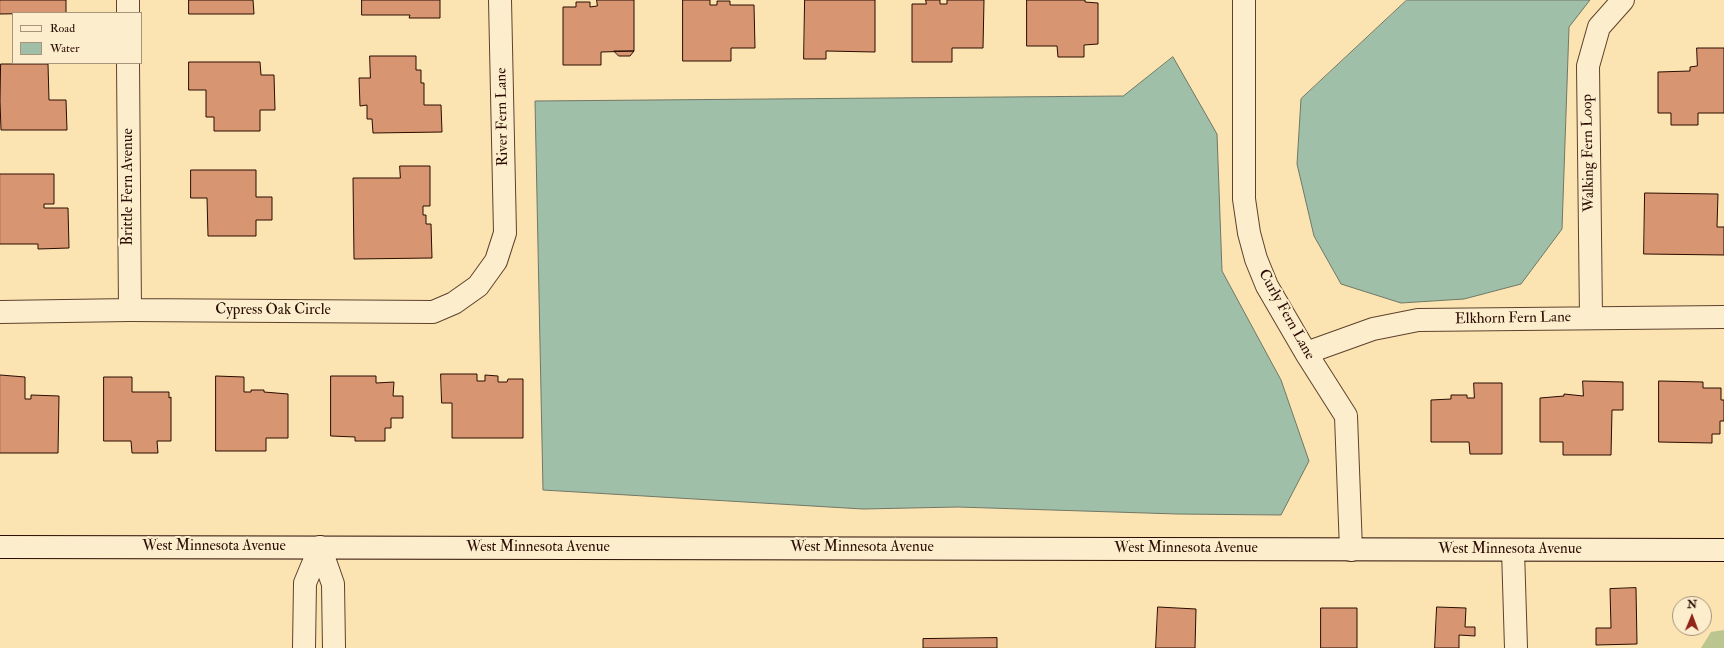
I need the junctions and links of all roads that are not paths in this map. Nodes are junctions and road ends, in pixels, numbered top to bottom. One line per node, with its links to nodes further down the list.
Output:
1 (128, 0): 5 (street)
2 (500, 0): 7 (street, River Fern Lane)
3 (1244, 0): 12 (street, Curly Fern Lane)
4 (1623, 0): 11 (street, Walking Fern Loop)
5 (128, 12)
6 (128, 64): 8 (street, Brittle Fern Avenue)
7 (505, 233): 8 (street, Cypress Oak Circle)
8 (130, 310): 9 (street, Cypress Oak Circle)
9 (0, 312)
10 (1724, 317): 11 (street, Elkhorn Fern Lane)
11 (1591, 318): 12 (street, Elkhorn Fern Lane)
12 (1306, 353): 15 (street, Curly Fern Lane)
13 (0, 547): 14 (street, West Minnesota Avenue)
14 (320, 547): 15 (street, West Minnesota Avenue); 18 (street); 19 (street)
15 (1351, 550): 16 (street, West Minnesota Avenue)
16 (1513, 550): 17 (street, West Minnesota Avenue); 20 (street)
17 (1724, 550)
18 (304, 648)
19 (334, 648)
20 (1516, 648)

